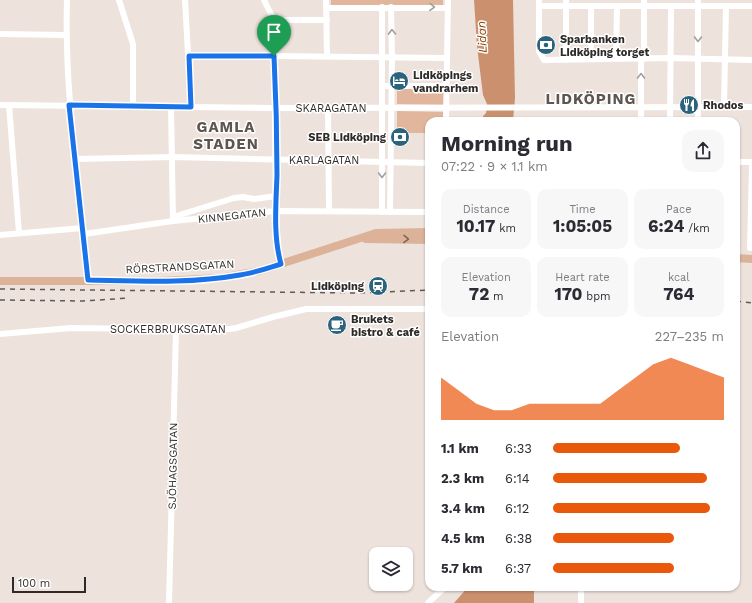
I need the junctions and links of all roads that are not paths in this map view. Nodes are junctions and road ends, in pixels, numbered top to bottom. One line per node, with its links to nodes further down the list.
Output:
1 (68, 0): 23 (street)
2 (119, 0): 44 (street)
3 (186, 0): 24 (street)
4 (264, 0): 20 (street)
5 (326, 0): 18 (street)
6 (448, 0): 19 (street)
7 (539, 3): 8 (street); 36 (street)
8 (566, 3): 11 (street); 36 (street)
9 (644, 3): 12 (street); 13 (street); 34 (street)
10 (698, 3): 13 (street); 14 (street); 31 (street, one-way to 31)
11 (591, 6): 12 (street); 32 (street)
12 (617, 6): 33 (street)
13 (671, 6): 30 (street)
14 (726, 6): 15 (street); 35 (street)
15 (752, 6)
16 (382, 7): 17 (street); 18 (street); 27 (street)
17 (391, 7): 19 (street, one-way to 19); 28 (street, one-way to 17)
18 (326, 8): 21 (street)
19 (448, 8): 29 (street)
20 (274, 20): 21 (street); 25 (street)
21 (327, 20): 26 (street)
22 (0, 34): 23 (street)
23 (66, 35): 43 (street)
24 (189, 56): 25 (street); 46 (street)
25 (274, 56): 26 (street); 51 (street)
26 (327, 56): 27 (street)
27 (382, 56): 28 (street); 39 (street)
28 (392, 56): 29 (street); 38 (street)
29 (446, 58): 40 (street)
30 (672, 58): 31 (street); 34 (street); 47 (street)
31 (698, 58): 35 (street); 48 (street)
32 (591, 59): 33 (street); 36 (street)
33 (616, 59): 34 (street)
34 (642, 59): 56 (street, one-way to 34)
35 (725, 59): 37 (street); 49 (street)
36 (566, 60)
37 (752, 60)
38 (392, 85): 39 (street); 40 (street); 54 (street)
39 (382, 86): 53 (street)
40 (446, 86): 55 (street)
41 (0, 105): 42 (street, SKARAGATAN)
42 (9, 105): 43 (street, SKARAGATAN); 80 (street)
43 (69, 105): 44 (street, SKARAGATAN); 62 (street)
44 (133, 106): 45 (street, SKARAGATAN)
45 (172, 107): 46 (street, SKARAGATAN); 61 (street)
46 (191, 107): 51 (street, SKARAGATAN)
47 (670, 107): 48 (street, SKARAGATAN); 56 (street, SKARAGATAN); 59 (street)
48 (698, 107): 49 (street, SKARAGATAN); 60 (street)
49 (724, 107): 50 (street, SKARAGATAN)
50 (752, 107)
51 (276, 108): 52 (street, SKARAGATAN); 63 (street)
52 (328, 108): 53 (street, SKARAGATAN); 64 (street)
53 (382, 108): 54 (street, SKARAGATAN); 65 (street)
54 (392, 108): 55 (street, SKARAGATAN); 66 (street)
55 (446, 108): 56 (street, SKARAGATAN); 57 (street)
56 (640, 108): 58 (street)
57 (446, 117)
58 (641, 117)
59 (670, 117)
60 (698, 117)
61 (173, 158): 62 (street, KARLAGATAN); 63 (street, KARLAGATAN); 77 (street)
62 (75, 159): 78 (street)
63 (277, 160): 64 (street, KARLAGATAN); 71 (street)
64 (329, 160): 65 (street, KARLAGATAN); 73 (street)
65 (382, 161): 66 (street, KARLAGATAN); 74 (street, one-way to 74)
66 (391, 162): 67 (street, KARLAGATAN); 75 (street)
67 (425, 162)
68 (740, 162): 69 (street)
69 (752, 162)
70 (752, 167): 84 (street)
71 (276, 196): 72 (street); 77 (street)
72 (276, 211): 73 (street, KINNEGATAN); 77 (street, KINNEGATAN); 87 (street)
73 (329, 212): 74 (street, KINNEGATAN)
74 (382, 212): 75 (street, KINNEGATAN)
75 (390, 212): 76 (street, KINNEGATAN)
76 (425, 212)
77 (173, 219): 78 (street, KINNEGATAN)
78 (84, 231): 80 (street, KINNEGATAN); 88 (street)
79 (425, 232): 82 (main road, RÖRSTRANDSGATAN)
80 (19, 233): 81 (street, KINNEGATAN)
81 (0, 235)
82 (355, 240): 83 (main road, RÖRSTRANDSGATAN, one-way to 83); 87 (main road, RÖRSTRANDSGATAN)
83 (425, 240)
84 (750, 248)
85 (740, 258): 86 (main road)
86 (752, 259)
87 (281, 264): 88 (main road, RÖRSTRANDSGATAN)
88 (88, 280): 89 (main road, RÖRSTRANDSGATAN)
89 (0, 281)
90 (425, 309): 91 (street, SOCKERBRUKSGATAN)
91 (176, 330): 92 (street, SOCKERBRUKSGATAN); 95 (street, SJÖHAGSGATAN)
92 (0, 334)
93 (441, 591): 96 (street)
94 (580, 591): 97 (street)
95 (169, 603)
96 (428, 603)
97 (581, 603)

